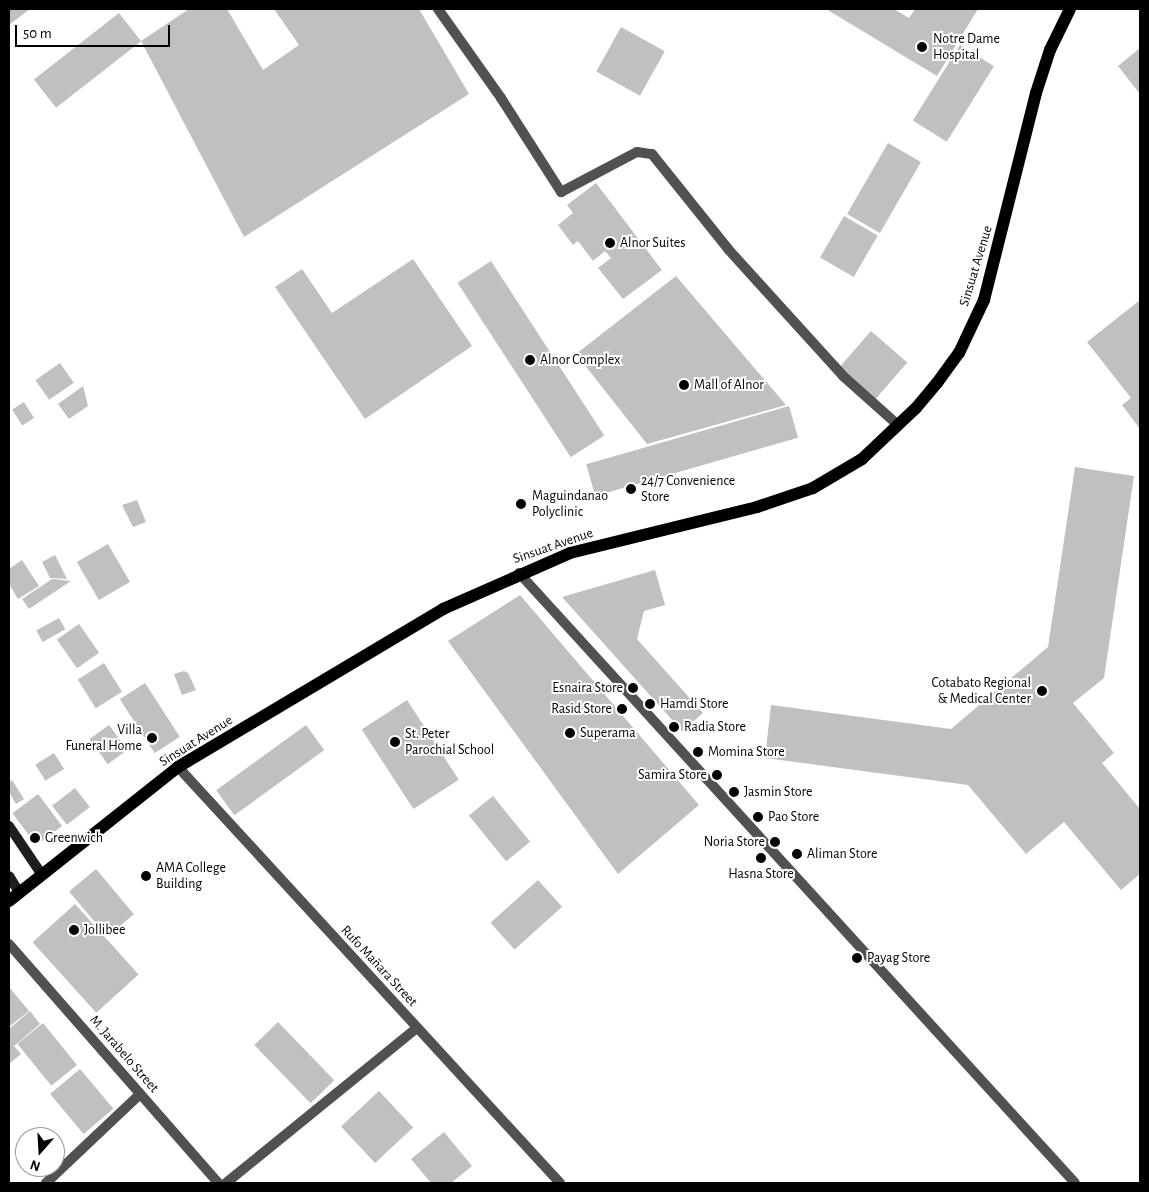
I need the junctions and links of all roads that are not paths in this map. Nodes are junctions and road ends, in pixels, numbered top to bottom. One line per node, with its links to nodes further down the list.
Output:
1 (438, 9): 3 (street)
2 (1070, 9): 3 (main road, Sinsuat Avenue)
3 (898, 425): 4 (main road, Sinsuat Avenue)
4 (519, 573): 5 (main road, Sinsuat Avenue); 18 (street)
5 (178, 767): 7 (main road, Sinsuat Avenue); 12 (street, Rufo Mañara Street)
6 (9, 826): 7 (street)
7 (42, 875): 9 (main road, Sinsuat Avenue)
8 (9, 876): 9 (street)
9 (20, 892): 10 (main road, Sinsuat Avenue)
10 (9, 901)
11 (9, 944): 13 (street, M. Jarabelo Street)
12 (417, 1028): 16 (street); 17 (street, Rufo Mañara Street)
13 (140, 1094): 14 (street); 15 (street, M. Jarabelo Street)
14 (46, 1183)
15 (218, 1183)
16 (226, 1183)
17 (560, 1183)
18 (1075, 1183)

